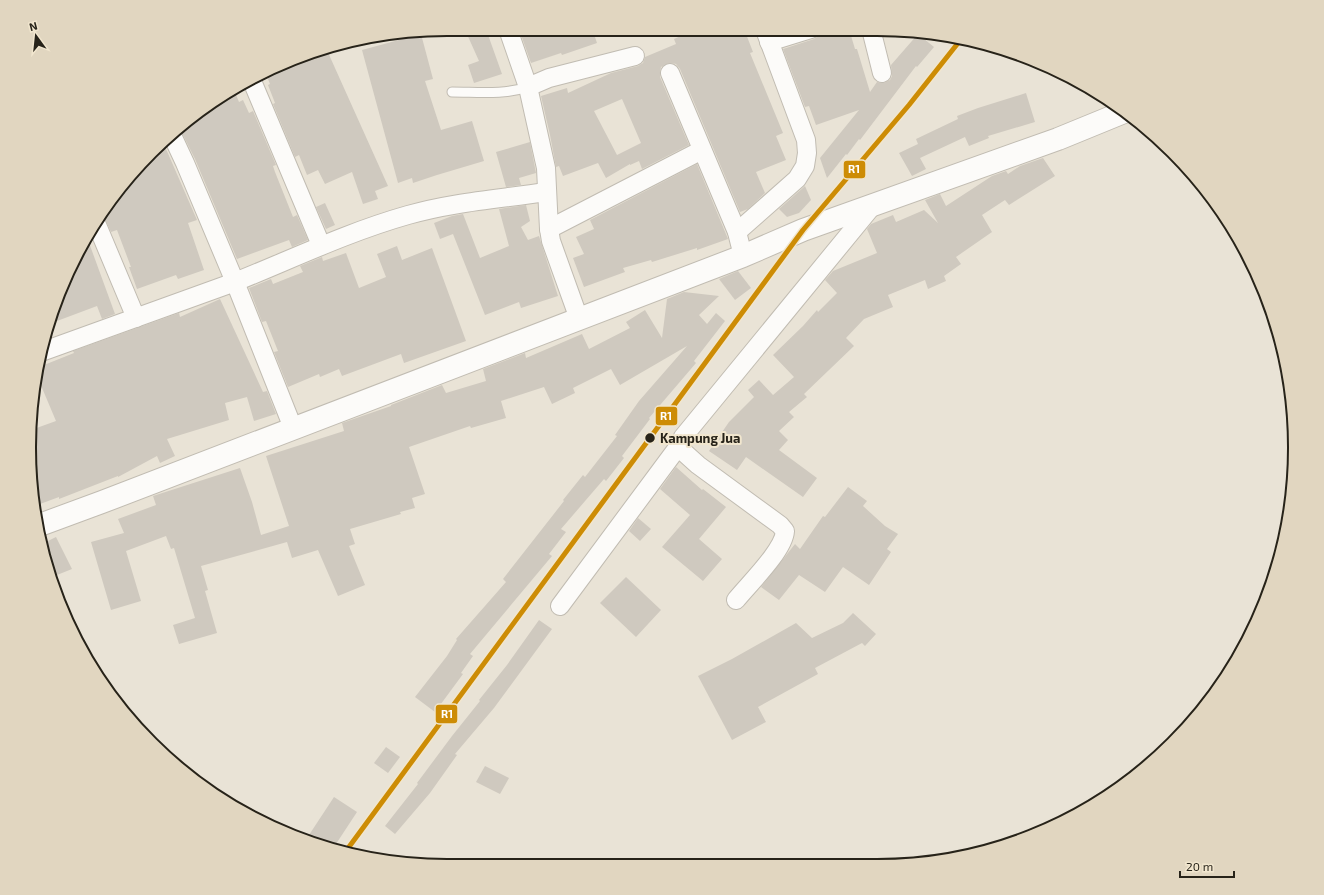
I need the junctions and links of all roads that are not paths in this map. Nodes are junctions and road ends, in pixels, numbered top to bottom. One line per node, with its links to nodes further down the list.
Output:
1 (510, 36): 8 (street)
2 (767, 36): 17 (street)
3 (873, 36): 6 (street)
4 (635, 56): 8 (street)
5 (670, 73): 12 (street)
6 (882, 73)
7 (253, 85): 18 (street)
8 (528, 87): 9 (lane); 13 (street)
9 (452, 92)
10 (1118, 114): 14 (street)
11 (174, 140): 20 (street)
12 (702, 150): 16 (street); 17 (street)
13 (546, 192): 16 (street); 18 (street)
14 (874, 204): 19 (street); 25 (street)
15 (99, 229): 21 (street)
16 (549, 229): 22 (street)
17 (737, 232): 19 (street)
18 (321, 245): 20 (street)
19 (743, 256): 22 (street)
20 (235, 282): 21 (street); 24 (street)
21 (136, 318): 23 (street)
22 (579, 319): 24 (street)
23 (48, 349)
24 (293, 428): 26 (street)
25 (678, 447): 27 (street); 28 (street)
26 (43, 524)
27 (736, 600)
28 (560, 606)

